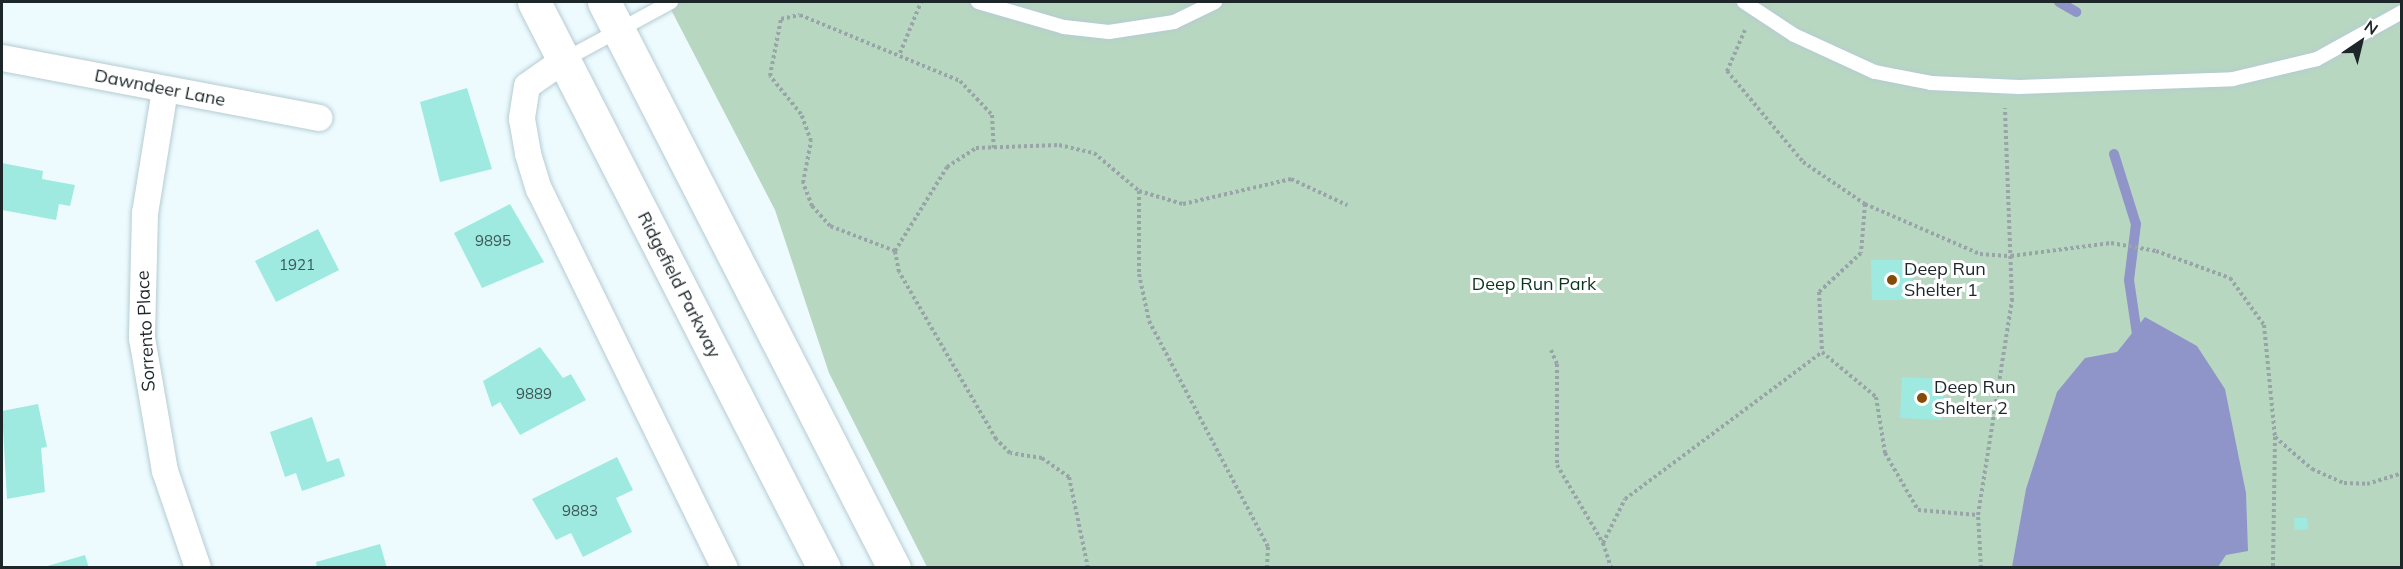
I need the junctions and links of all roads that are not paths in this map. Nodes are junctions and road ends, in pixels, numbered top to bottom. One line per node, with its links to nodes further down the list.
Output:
1 (534, 2): 10 (main road, Ridgefield Parkway)
2 (604, 2): 8 (main road)
3 (671, 2): 8 (lane)
4 (978, 2): 5 (lane)
5 (1215, 2)
6 (1749, 5): 7 (lane)
7 (2402, 12)
8 (620, 33): 10 (lane); 16 (main road)
9 (2, 58): 11 (street, Dawndeer Lane)
10 (564, 60): 14 (street); 15 (main road, Ridgefield Parkway)
11 (165, 90): 12 (street, Dawndeer Lane); 13 (street, Sorrento Place)
12 (319, 118)
13 (198, 567)
14 (725, 567)
15 (824, 567)
16 (894, 567)

